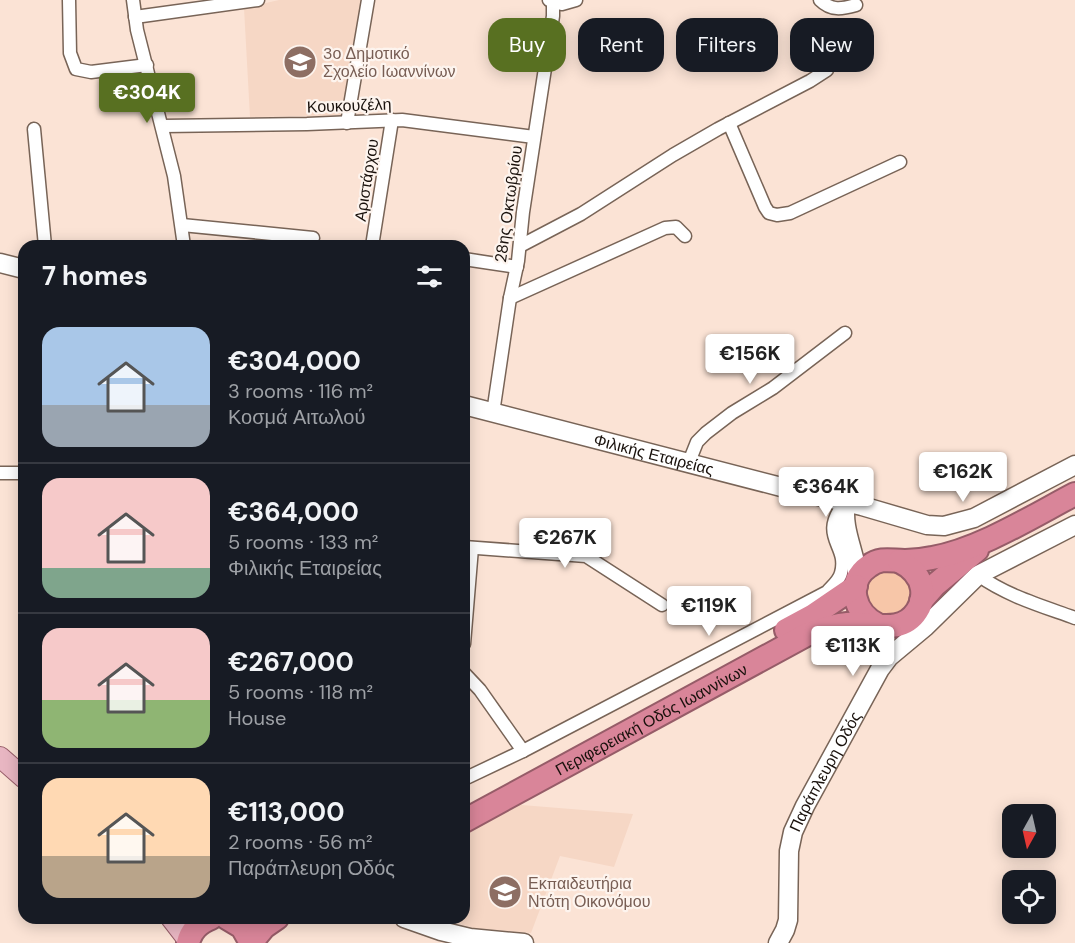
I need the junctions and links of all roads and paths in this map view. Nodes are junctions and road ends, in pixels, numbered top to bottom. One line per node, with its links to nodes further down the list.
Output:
1 (69, 0): 10 (street)
2 (133, 0): 9 (street)
3 (258, 0): 9 (street)
4 (368, 0): 13 (street)
5 (576, 0): 7 (street)
6 (820, 0): 8 (street)
7 (552, 1): 17 (street, 28ης Οκτωβρίου)
8 (856, 5)
9 (135, 17): 10 (street)
10 (147, 65): 15 (street)
11 (824, 72): 14 (street)
12 (392, 120): 13 (street, Κουκουζέλη); 17 (street, Κουκουζέλη); 24 (street, Αριστάρχου)
13 (347, 123): 15 (street, Κουκουζέλη)
14 (729, 123): 18 (street); 25 (street)
15 (163, 126): 19 (street)
16 (34, 129): 22 (street)
17 (534, 137): 25 (street, 28ης Οκτωβρίου)
18 (900, 162)
19 (182, 225): 21 (street); 23 (street)
20 (685, 236): 30 (street)
21 (313, 238)
22 (44, 240)
23 (183, 240)
24 (377, 240)
25 (520, 246): 28 (street, 28ης Οκτωβρίου)
26 (470, 260): 28 (street)
27 (0, 263): 29 (street)
28 (517, 267): 30 (street, 28ης Οκτωβρίου)
29 (18, 268)
30 (510, 298): 33 (street, 28ης Οκτωβρίου)
31 (845, 333): 34 (street)
32 (470, 407): 33 (street, Φιλικής Εταιρείας)
33 (493, 413): 34 (street, Φιλικής Εταιρείας)
34 (689, 462): 39 (street, Φιλικής Εταιρείας)
35 (1075, 465): 39 (street)
36 (0, 473): 37 (street)
37 (18, 473)
38 (1075, 494): 42 (highway, Περιφερειακή Οδός Ιωαννίνων)
39 (846, 502): 41 (street); 52 (street)
40 (1075, 525): 45 (street, Παράπλευρη Οδός)
41 (847, 532): 44 (street); 46 (street)
42 (994, 536): 44 (highway, Περιφερειακή Οδός Ιωαννίνων); 48 (highway, Περιφερειακή Οδός Ιωαννίνων)
43 (470, 547): 47 (street)
44 (896, 561): 46 (highway, Περιφερειακή Οδός Ιωαννίνων); 48 (highway)
45 (978, 575): 48 (street, Παράπλευρη Οδός); 49 (street)
46 (857, 582): 50 (highway); 56 (highway, Περιφερειακή Οδός Ιωαννίνων)
47 (662, 604)
48 (916, 617): 50 (highway, Περιφερειακή Οδός Ιωαννίνων); 66 (street, Παράπλευρη Οδός)
49 (1075, 618)
50 (878, 625): 57 (highway, Περιφερειακή Οδός Ιωαννίνων)
51 (470, 679): 52 (street)
52 (523, 752): 55 (street)
53 (0, 757): 54 (main road)
54 (18, 773)
55 (470, 776)
56 (470, 802)
57 (470, 818)
58 (175, 924): 63 (main road)
59 (199, 924): 63 (highway)
60 (240, 924): 64 (highway)
61 (268, 924): 64 (highway)
62 (421, 924): 65 (street)
63 (188, 941)
64 (251, 943)
65 (524, 943)
66 (778, 943)

